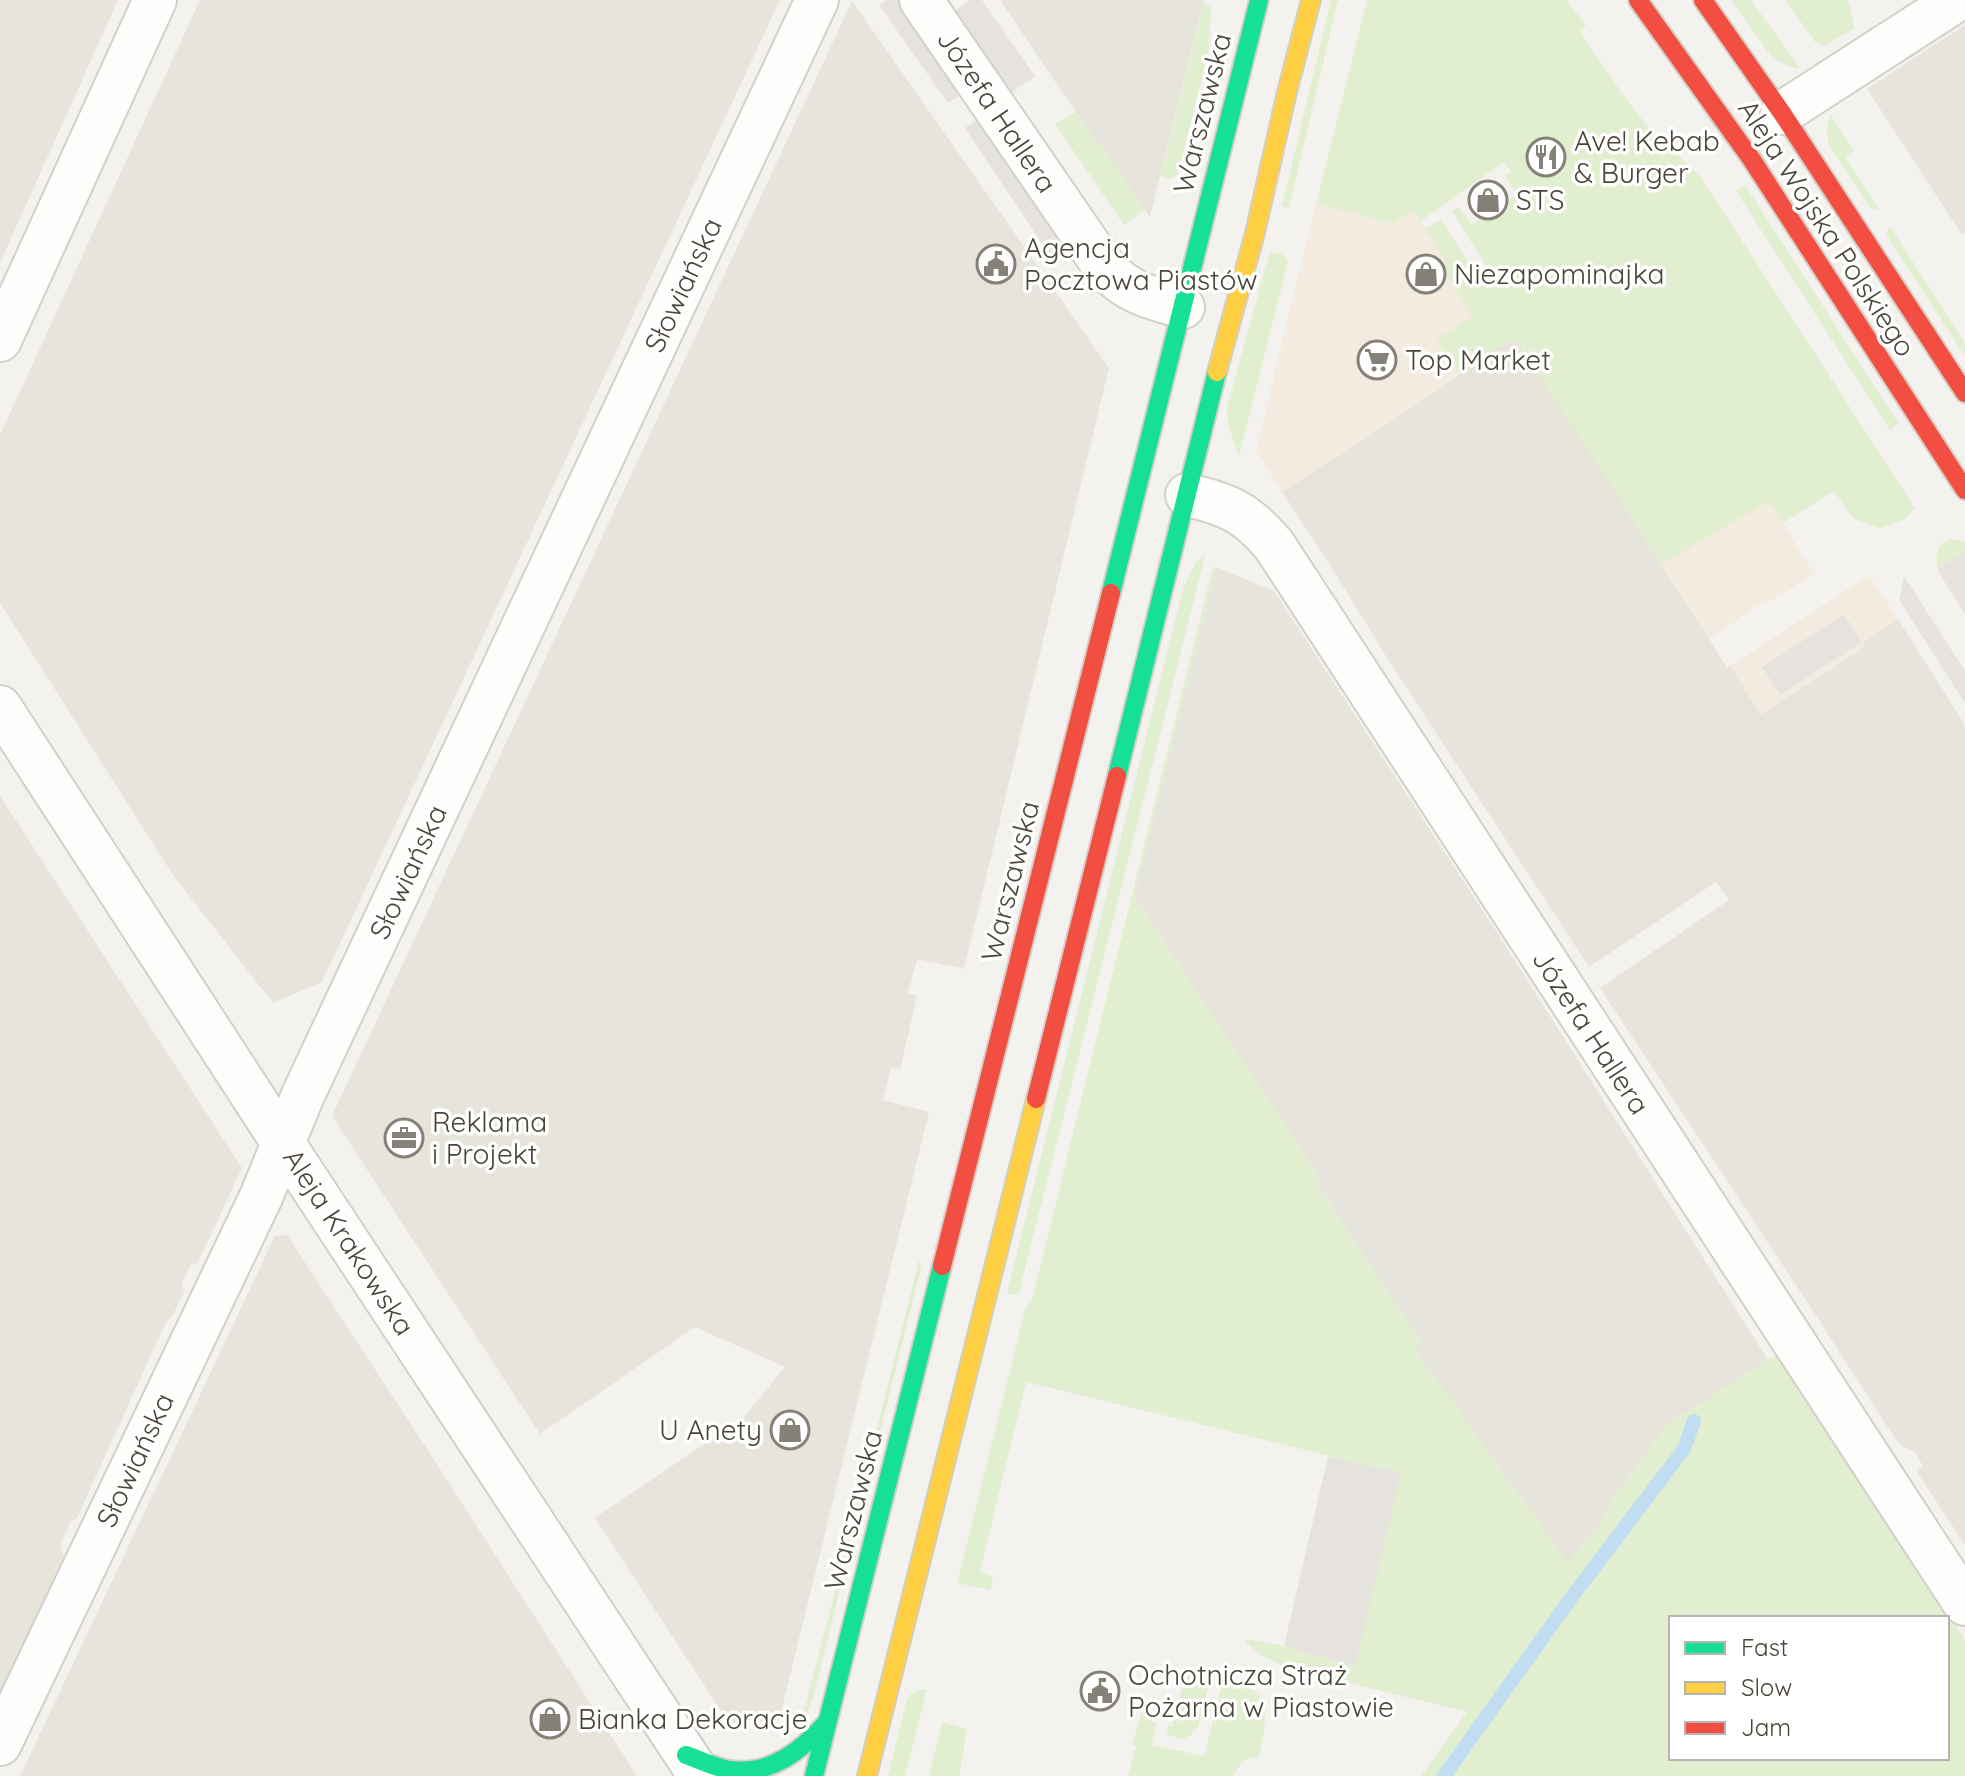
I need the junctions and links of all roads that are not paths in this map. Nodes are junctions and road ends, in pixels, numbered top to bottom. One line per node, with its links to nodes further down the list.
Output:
1 (155, 0): 11 (street)
2 (817, 0): 16 (street, Słowiańska)
3 (921, 0): 10 (street, Józefa Hallera)
4 (1259, 0): 10 (street, Warszawska)
5 (1311, 0): 14 (street)
6 (1638, 0): 13 (street, Aleja Wojska Polskiego)
7 (1703, 0): 9 (street, Aleja Wojska Polskiego)
8 (1957, 0): 9 (street)
9 (1782, 113): 12 (street, Aleja Wojska Polskiego)
10 (1183, 307): 18 (street, Warszawska)
11 (0, 340)
12 (1965, 393)
13 (1965, 490)
14 (1187, 495): 17 (street, Józefa Hallera); 22 (street)
15 (0, 707): 16 (street, Aleja Krakowska)
16 (283, 1143): 19 (street, Słowiańska); 20 (street, Aleja Krakowska)
17 (1965, 1604)
18 (828, 1721): 20 (street); 21 (street, Warszawska)
19 (0, 1744)
20 (693, 1765)
21 (814, 1776)
22 (867, 1776)

